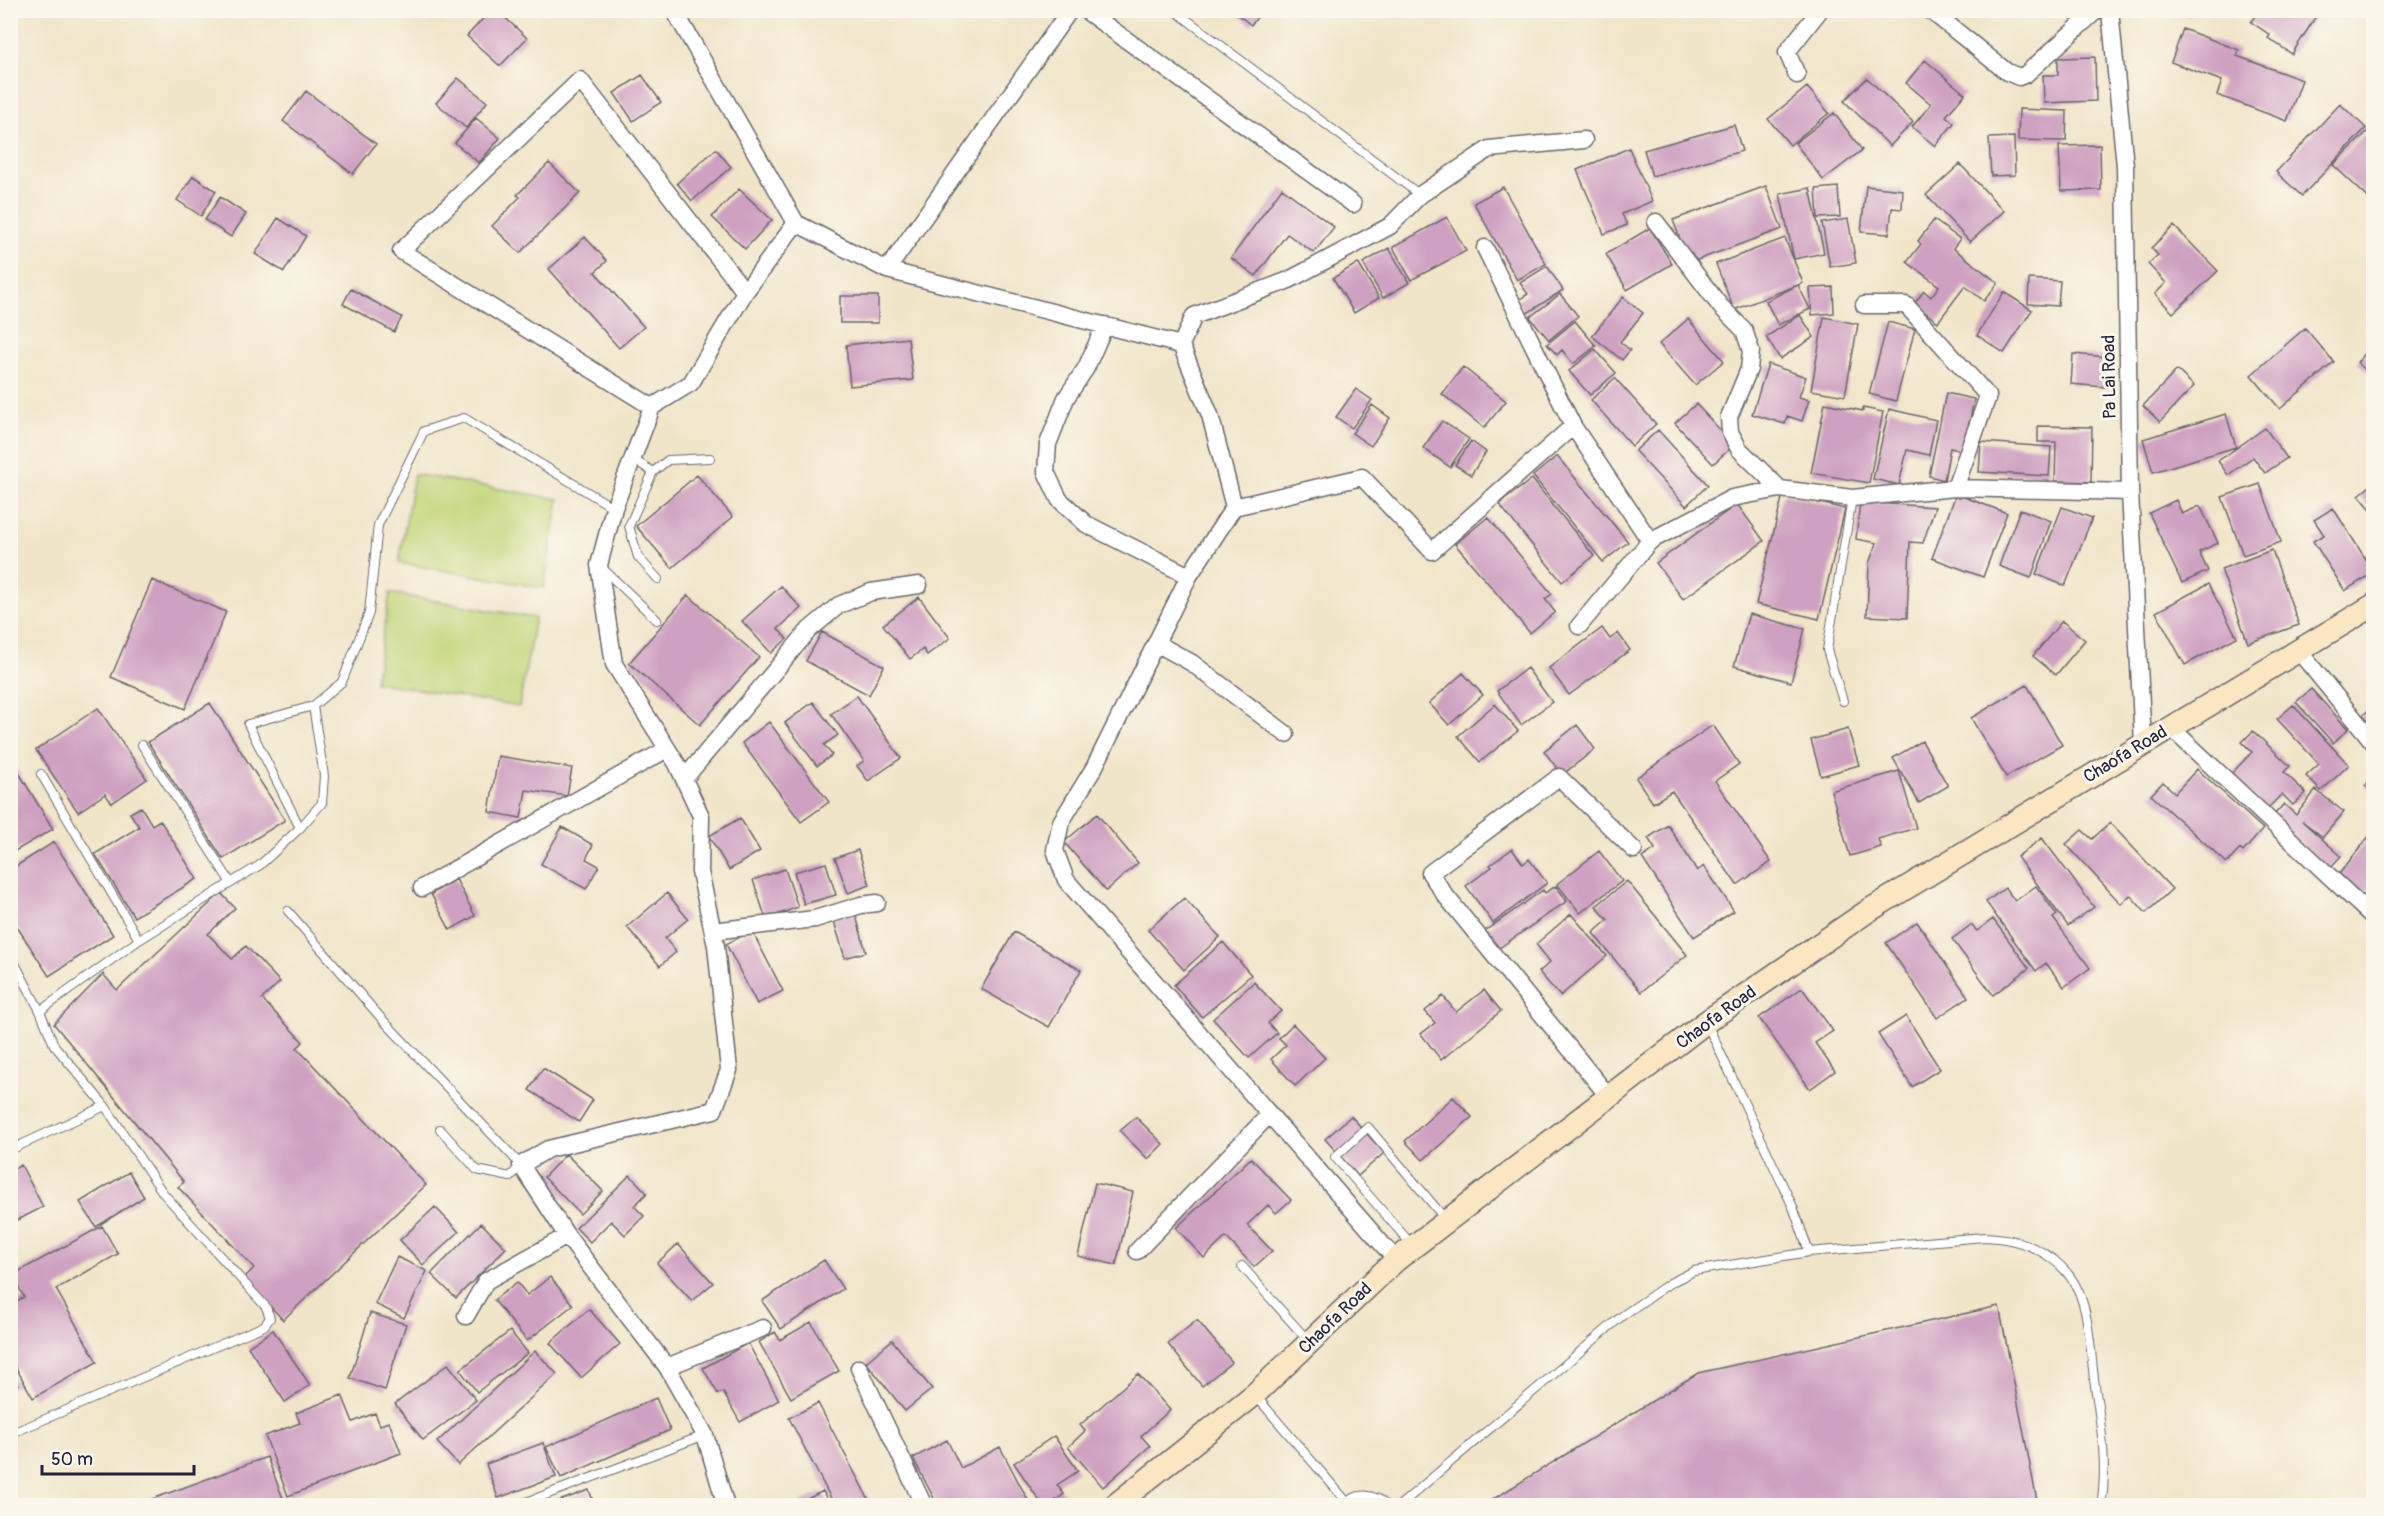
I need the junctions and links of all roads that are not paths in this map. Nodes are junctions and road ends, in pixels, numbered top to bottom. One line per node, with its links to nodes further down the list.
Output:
1 (675, 10): 14 (street)
2 (1070, 10): 16 (street)
3 (1085, 10): 12 (street)
4 (1174, 10): 11 (lane)
5 (1820, 10): 9 (street)
6 (1930, 10): 7 (street)
7 (2097, 10)
8 (2110, 10): 28 (street, Pa Lai Road)
9 (1797, 75)
10 (1584, 140): 11 (street)
11 (1420, 195): 20 (street)
12 (1353, 204)
13 (1656, 222): 27 (street)
14 (796, 223): 16 (street); 17 (street)
15 (1485, 248): 22 (street)
16 (887, 270): 19 (street)
17 (745, 292): 21 (street); 21 (street)
18 (1864, 305): 26 (street)
19 (1105, 325): 20 (street); 34 (street)
20 (1181, 345): 30 (street)
21 (652, 407): 24 (street)
22 (1573, 426): 30 (street); 32 (street)
23 (710, 458): 25 (lane)
24 (633, 459): 25 (lane); 31 (street)
25 (653, 472): 35 (lane)
26 (1955, 488): 28 (street); 29 (street)
27 (1780, 489): 29 (street); 32 (street)
28 (2130, 492): 46 (street, Pa Lai Road)
29 (1852, 498): 42 (lane)
30 (1234, 507): 34 (street)
31 (614, 508): 33 (street); 43 (lane)
32 (1650, 541): 39 (street)
33 (599, 565): 38 (lane); 49 (street)
34 (1189, 576): 40 (street)
35 (658, 579)
36 (919, 585): 51 (street)
37 (2373, 605): 41 (main road, Chaofa Road)
38 (657, 620)
39 (1580, 626)
40 (1156, 643): 45 (street); 66 (street)
41 (2298, 650): 44 (main road, Chaofa Road); 47 (street)
42 (1843, 701)
43 (313, 706): 52 (lane); 52 (lane)
44 (2170, 727): 46 (main road, Chaofa Road); 58 (street)
45 (1286, 734)
46 (2143, 743): 63 (main road, Chaofa Road)
47 (2373, 743)
48 (142, 745): 54 (lane)
49 (667, 749): 51 (street); 55 (street)
50 (41, 774): 60 (lane)
51 (684, 779): 59 (street)
52 (300, 828): 54 (lane)
53 (1634, 850): 64 (street)
54 (231, 883): 60 (lane)
55 (422, 888)
56 (877, 903): 59 (street)
57 (288, 911): 69 (lane)
58 (2373, 918)
59 (713, 931): 69 (street)
60 (139, 940): 62 (lane)
61 (10, 954): 62 (lane)
62 (40, 1011): 65 (lane)
63 (1706, 1022): 64 (main road, Chaofa Road); 73 (lane)
64 (1609, 1097): 70 (main road, Chaofa Road)
65 (105, 1106): 68 (lane); 82 (lane)
66 (1268, 1116): 72 (street); 74 (street)
67 (440, 1129): 69 (lane)
68 (10, 1150)
69 (521, 1165): 71 (street)
70 (1448, 1221): 74 (main road, Chaofa Road); 74 (lane)
71 (567, 1236): 76 (street); 79 (street)
72 (1137, 1251)
73 (1809, 1252): 90 (lane); 91 (lane)
74 (1405, 1254): 78 (main road, Chaofa Road)
75 (1242, 1266): 78 (lane)
76 (466, 1316)
77 (763, 1328): 79 (street)
78 (1310, 1343): 81 (main road, Chaofa Road)
79 (667, 1367): 83 (street)
80 (860, 1368): 87 (street)
81 (1255, 1394): 84 (lane); 88 (main road, Chaofa Road)
82 (10, 1434)
83 (705, 1435): 85 (lane); 86 (street)
84 (1345, 1504): 89 (lane)
85 (516, 1506)
86 (726, 1506)
87 (924, 1506)
88 (1114, 1506)
89 (1387, 1506)
90 (1399, 1506)
91 (2102, 1506)

